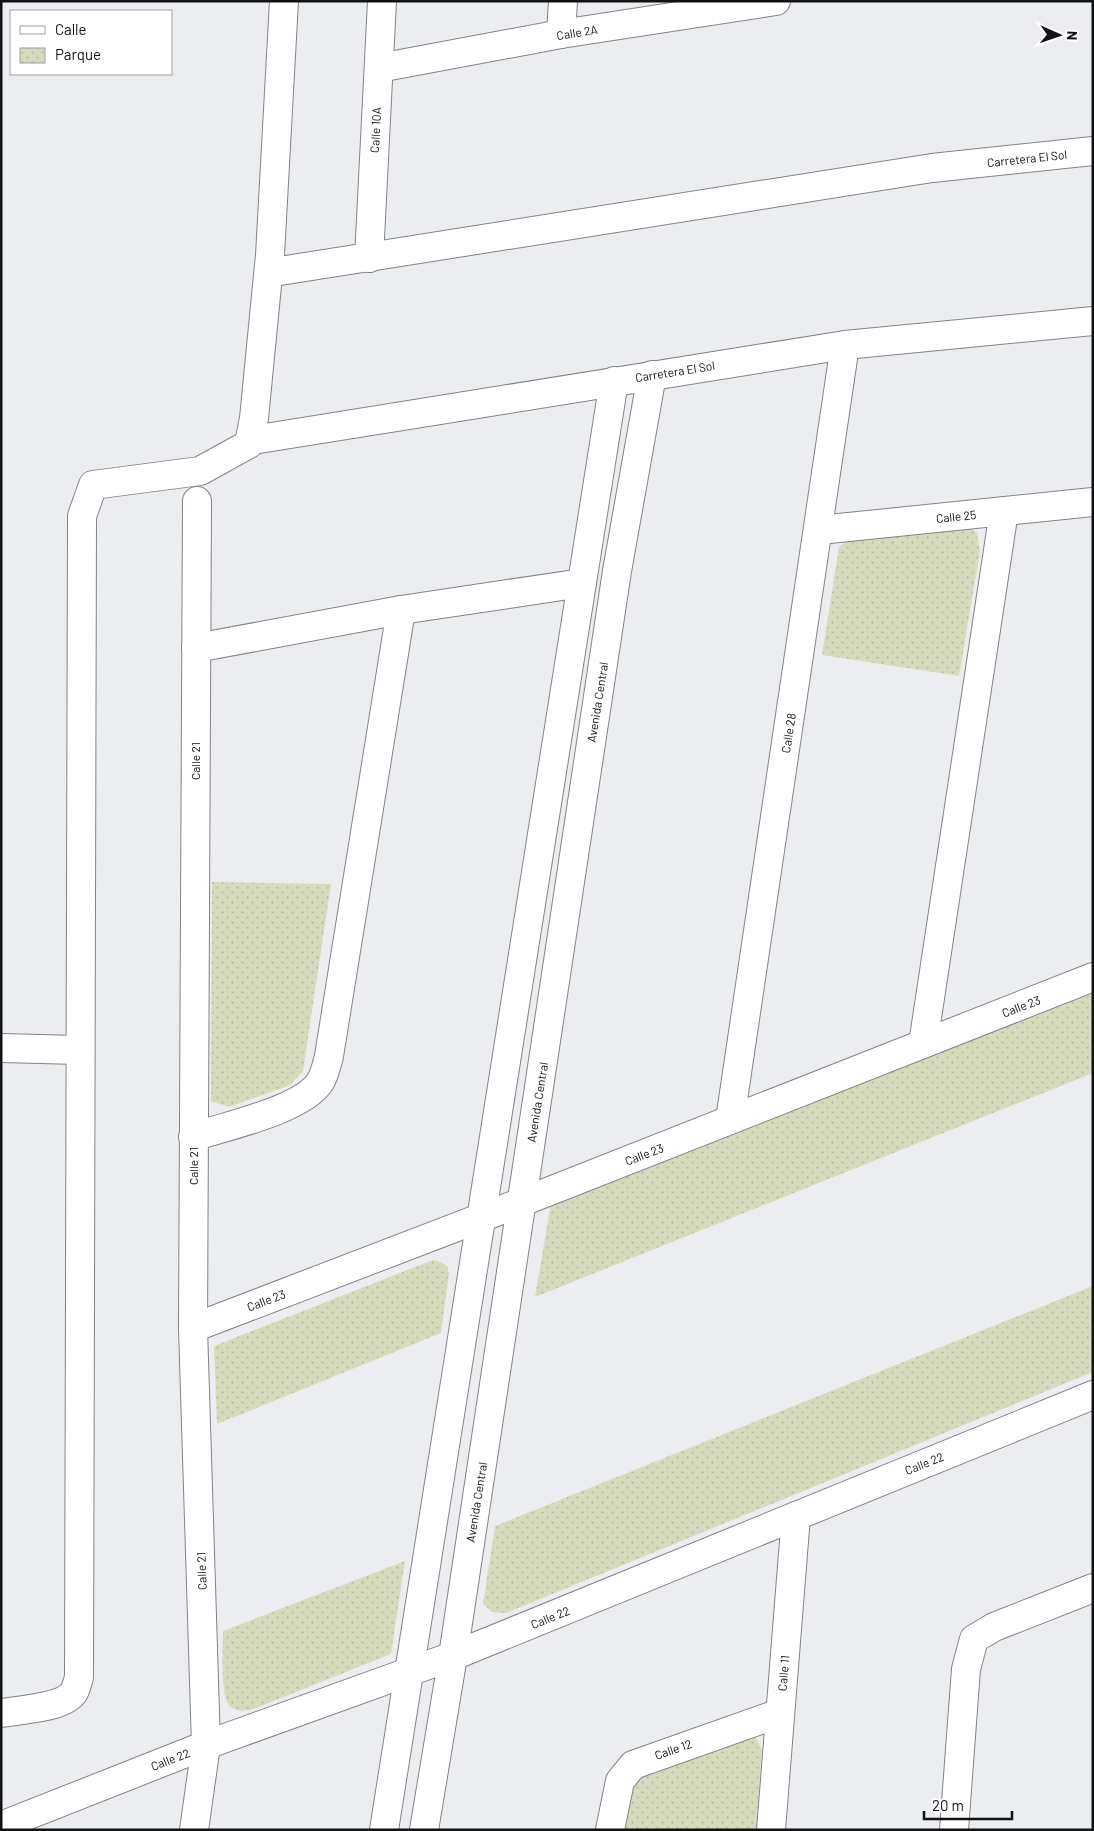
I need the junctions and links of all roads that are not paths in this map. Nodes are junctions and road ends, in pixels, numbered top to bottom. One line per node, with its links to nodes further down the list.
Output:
1 (284, 1): 25 (street)
2 (382, 1): 6 (street, Calle 10A)
3 (563, 1): 5 (street)
4 (776, 1): 5 (street, Calle 2A)
5 (561, 34): 6 (street, Calle 2A)
6 (379, 68): 8 (street, Calle 10A)
7 (1093, 151): 8 (street, Carretera El Sol)
8 (369, 258): 9 (street, Carretera El Sol)
9 (280, 271)
10 (1093, 321): 11 (street, Carretera El Sol)
11 (845, 345): 12 (street, Carretera El Sol); 18 (street, Calle 28)
12 (652, 375): 13 (street, Carretera El Sol); 28 (street, Avenida Central)
13 (614, 380): 14 (street, Carretera El Sol); 19 (street)
14 (259, 439)
15 (197, 501): 21 (street, Calle 21)
16 (1093, 502): 17 (street, Calle 25)
17 (1004, 511): 18 (street, Calle 25); 23 (street)
18 (819, 530): 26 (street, Calle 28)
19 (582, 582): 20 (street); 29 (street)
20 (401, 610): 21 (street); 27 (street)
21 (196, 648): 27 (street, Calle 21)
22 (1093, 977): 23 (street, Calle 23)
23 (922, 1044): 26 (street, Calle 23)
24 (1, 1048): 25 (street)
25 (79, 1050): 36 (street)
26 (730, 1120): 28 (street, Calle 23)
27 (193, 1137): 30 (street, Calle 21)
28 (522, 1202): 29 (street, Calle 23); 34 (street, Avenida Central)
29 (481, 1217): 30 (street, Calle 23); 35 (street)
30 (194, 1328): 38 (street, Calle 21)
31 (1093, 1395): 32 (street, Calle 22)
32 (796, 1516): 34 (street, Calle 22); 37 (street, Calle 11)
33 (1093, 1588): 45 (street)
34 (453, 1656): 35 (street, Calle 22); 42 (street, Avenida Central)
35 (409, 1672): 38 (street, Calle 22); 41 (street)
36 (1, 1713)
37 (780, 1713): 43 (street, Calle 12); 44 (street, Calle 11)
38 (206, 1745): 39 (street, Calle 22); 40 (street, Calle 21)
39 (10, 1825)
40 (194, 1830)
41 (384, 1830)
42 (424, 1830)
43 (610, 1830)
44 (771, 1830)
45 (954, 1830)

